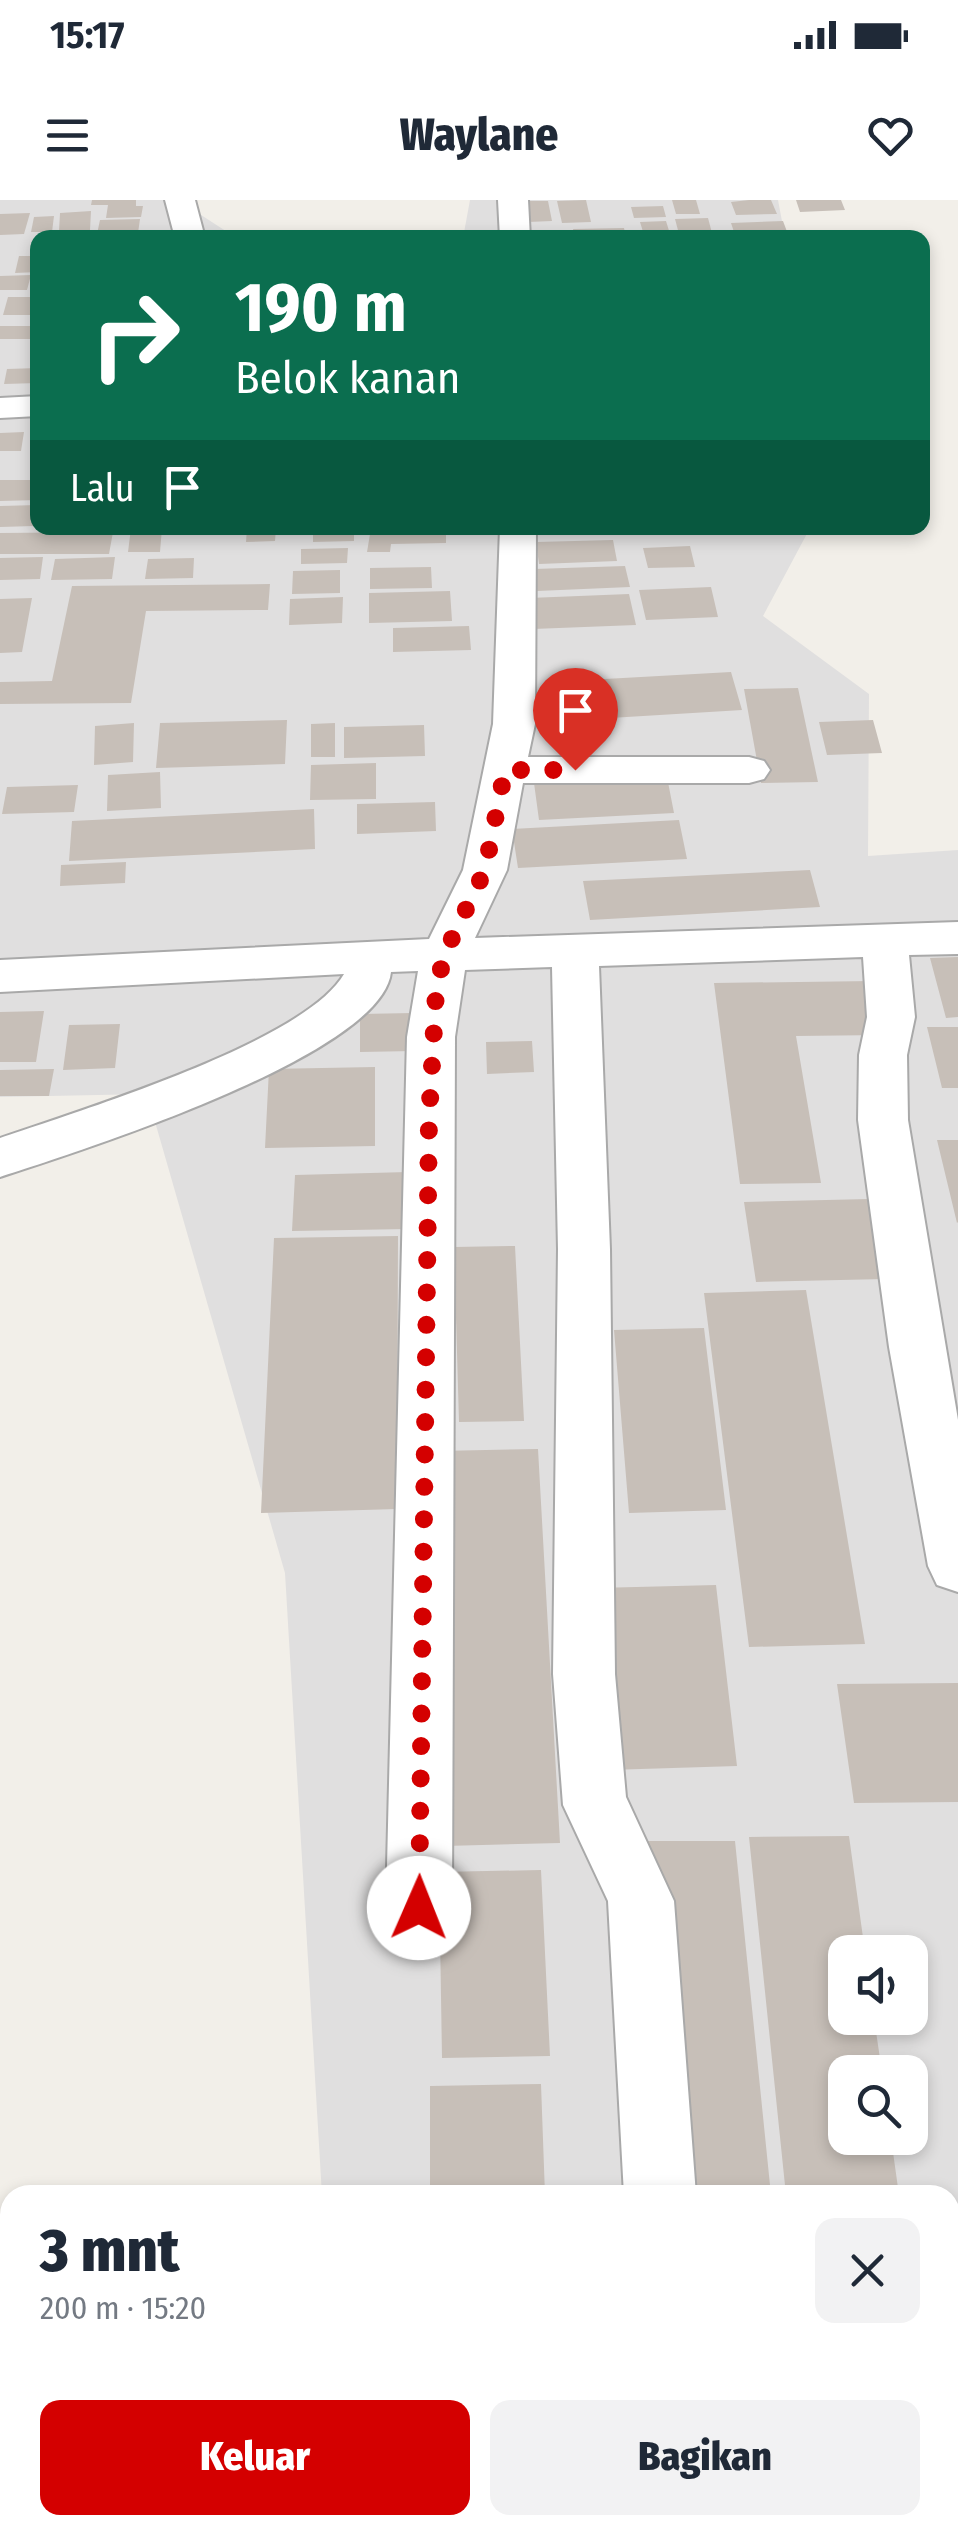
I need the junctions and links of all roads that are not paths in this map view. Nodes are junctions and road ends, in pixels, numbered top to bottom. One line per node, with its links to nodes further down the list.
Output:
1 (180, 200): 3 (street)
2 (514, 200): 4 (street)
3 (188, 230)
4 (516, 230)
5 (30, 406): 6 (street)
6 (0, 408)
7 (518, 535): 8 (street)
8 (505, 770): 9 (street); 13 (street)
9 (749, 770)
10 (958, 938): 11 (street)
11 (886, 940): 12 (street); 17 (street)
12 (576, 950): 13 (street); 19 (street)
13 (444, 955): 14 (street); 18 (street)
14 (370, 958): 15 (street); 16 (street)
15 (0, 976)
16 (0, 1158)
17 (958, 1566)
18 (419, 1908)
19 (659, 2185)

